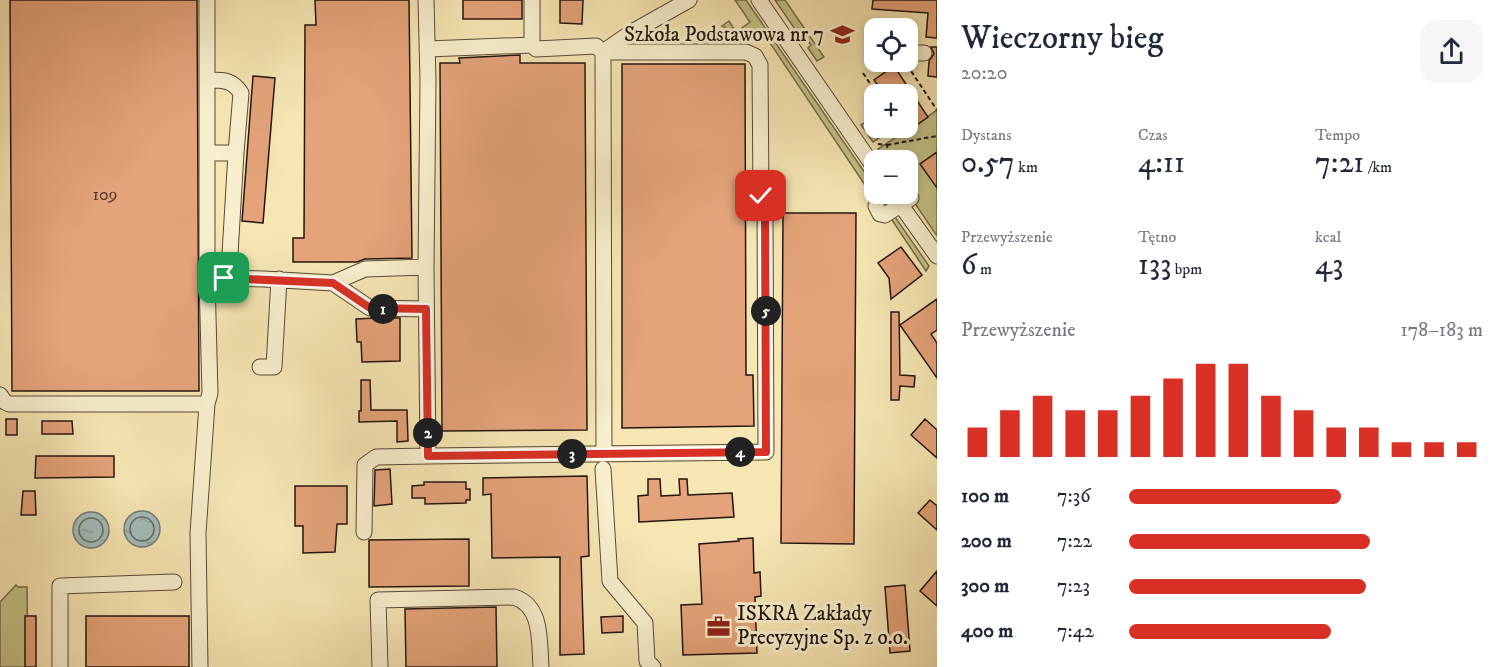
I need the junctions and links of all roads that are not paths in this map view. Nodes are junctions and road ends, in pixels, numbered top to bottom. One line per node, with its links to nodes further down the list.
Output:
1 (207, 0): 11 (street)
2 (426, 0): 7 (street)
3 (532, 0): 6 (street)
4 (689, 0): 8 (street)
5 (759, 0): 12 (street)
6 (532, 45): 7 (street); 8 (street)
7 (427, 49): 23 (street)
8 (603, 52): 32 (street); 32 (street)
9 (924, 52): 10 (street)
10 (918, 54)
11 (207, 80): 13 (street); 14 (street)
12 (864, 152)
13 (207, 153): 14 (street); 19 (street)
14 (236, 153): 18 (street)
15 (897, 204): 17 (street)
16 (905, 204): 22 (street)
17 (876, 206)
18 (233, 220): 19 (street); 20 (street)
19 (207, 222): 21 (street)
20 (230, 254): 21 (street); 25 (street)
21 (207, 255): 24 (street)
22 (937, 256)
23 (426, 267): 27 (street); 28 (street)
24 (207, 278): 25 (street); 31 (street)
25 (224, 278): 26 (street)
26 (279, 279): 27 (street); 29 (street)
27 (333, 283): 28 (street)
28 (426, 309): 33 (street)
29 (260, 367)
30 (0, 395): 31 (street)
31 (207, 404): 38 (street)
32 (604, 454): 33 (street)
33 (428, 456): 35 (street)
34 (603, 470): 41 (street)
35 (364, 532)
36 (174, 582): 37 (street)
37 (60, 667)
38 (200, 667)
39 (380, 667): 40 (street)
40 (541, 667)
41 (653, 667)

